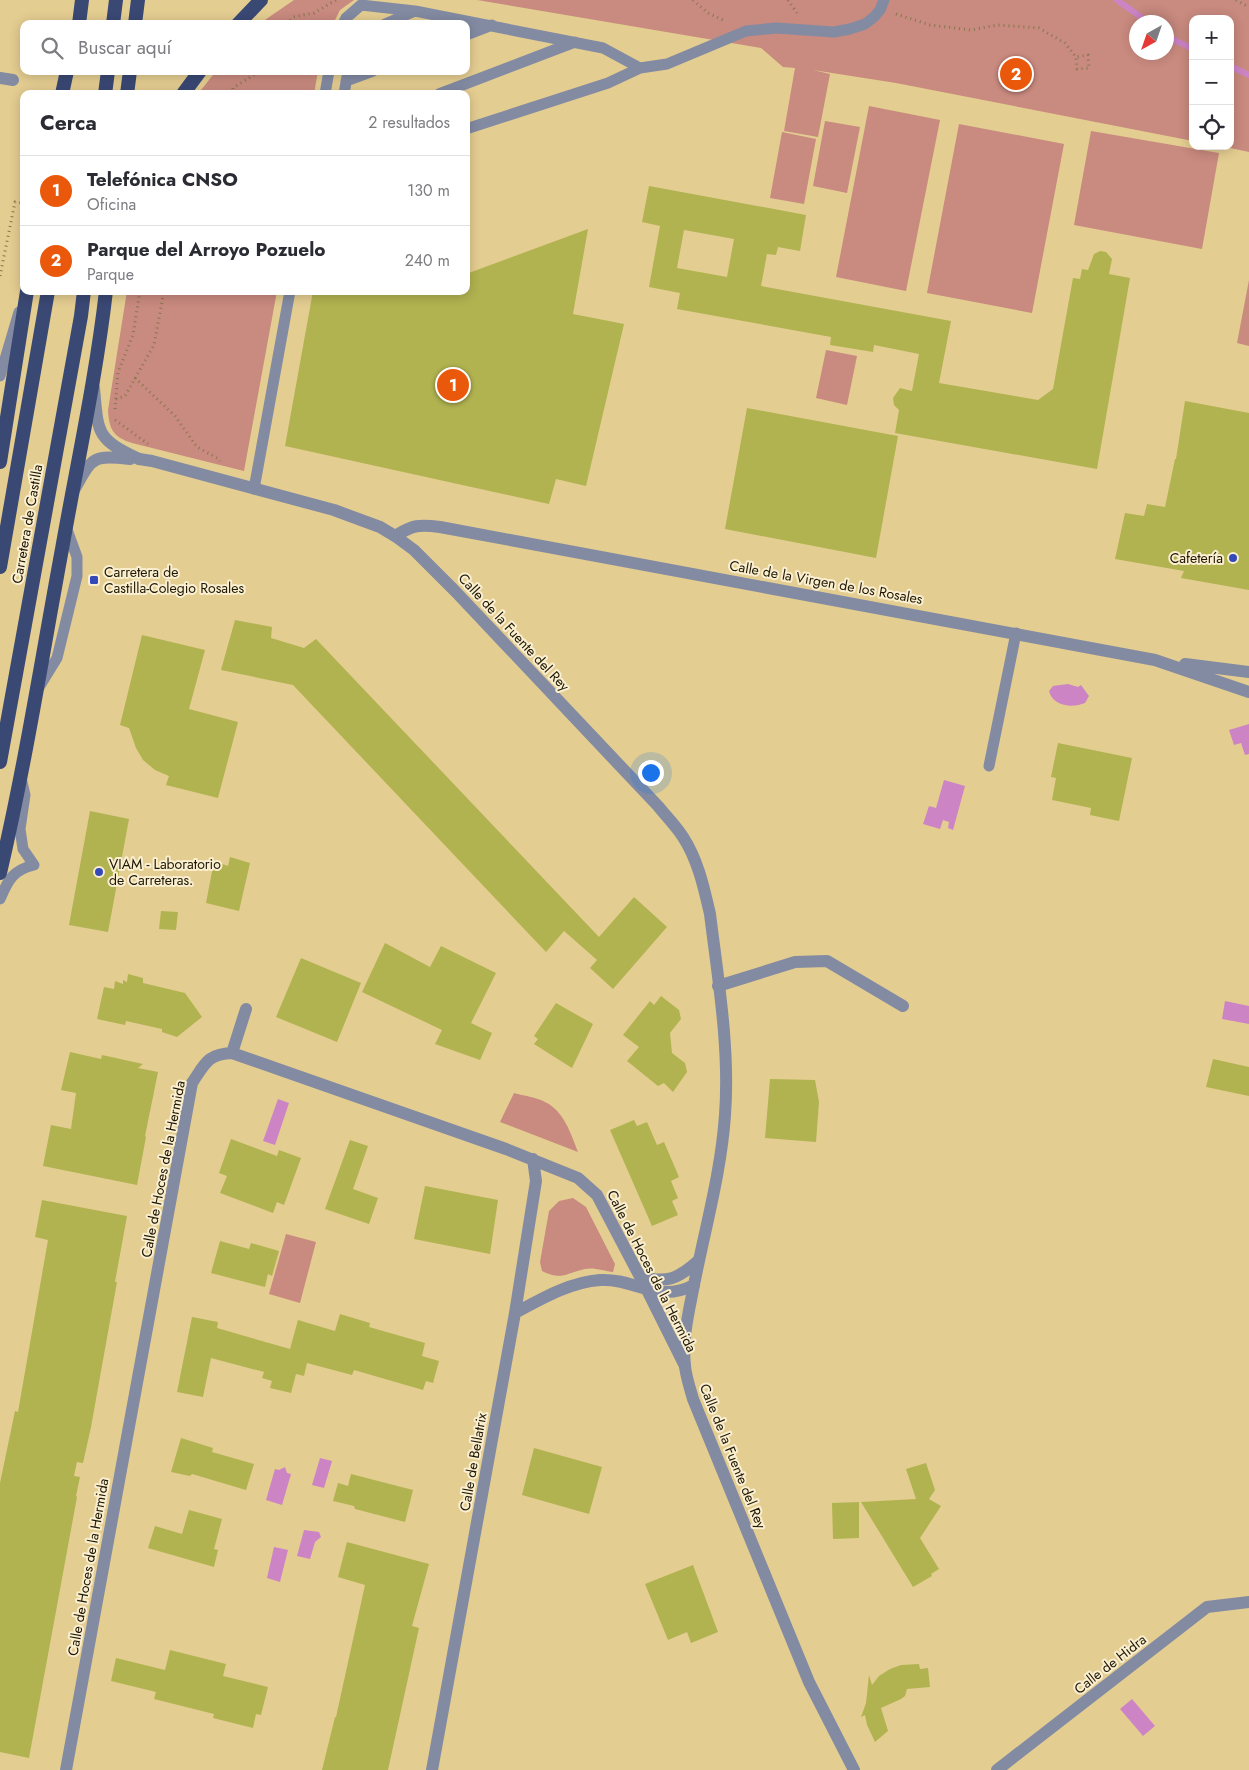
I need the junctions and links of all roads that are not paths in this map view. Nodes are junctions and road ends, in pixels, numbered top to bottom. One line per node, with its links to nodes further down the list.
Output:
1 (116, 0): 10 (highway)
2 (138, 0): 11 (highway)
3 (261, 0): 8 (highway)
4 (265, 0): 8 (lane)
5 (82, 3): 9 (highway)
6 (882, 5): 19 (lane)
7 (415, 11): 12 (lane); 13 (lane); 14 (lane)
8 (242, 19)
9 (79, 20)
10 (114, 20)
11 (136, 20)
12 (345, 20)
13 (394, 20)
14 (464, 20)
15 (470, 21): 16 (lane)
16 (492, 25): 17 (lane); 18 (lane)
17 (470, 34)
18 (575, 42): 19 (lane); 36 (lane)
19 (640, 68): 37 (lane)
20 (66, 75): 29 (highway)
21 (73, 75): 30 (highway)
22 (107, 75): 31 (highway)
23 (129, 75): 32 (highway)
24 (197, 75): 33 (highway)
25 (328, 75): 34 (lane)
26 (347, 76): 35 (lane)
27 (0, 78): 28 (street)
28 (13, 80)
29 (63, 90)
30 (72, 90)
31 (106, 90)
32 (128, 90)
33 (187, 90)
34 (326, 90)
35 (345, 90)
36 (449, 90)
37 (470, 128)
38 (25, 295): 44 (lane)
39 (25, 295): 47 (highway)
40 (47, 295): 52 (highway, Carretera de Castilla)
41 (84, 295): 58 (highway, Carretera de Castilla)
42 (106, 295): 45 (highway)
43 (289, 295): 48 (lane)
44 (0, 376)
45 (93, 376): 46 (street, Calle de la Fuente del Rey); 49 (highway)
46 (138, 459): 48 (street, Calle de la Fuente del Rey); 49 (street, Calle de la Fuente del Rey)
47 (0, 462)
48 (254, 489): 51 (street, Calle de la Fuente del Rey)
49 (72, 494): 50 (highway)
50 (66, 526): 56 (highway); 56 (lane)
51 (395, 536): 53 (street, Calle de la Virgen de los Rosales); 63 (street, Calle de la Fuente del Rey)
52 (0, 567)
53 (1016, 633): 54 (street, Calle de la Virgen de los Rosales); 59 (lane)
54 (1155, 660): 55 (street); 57 (street, Calle de la Virgen de los Rosales)
55 (1249, 672)
56 (36, 692): 60 (highway)
57 (1249, 692)
58 (0, 762)
59 (989, 766)
60 (20, 773): 61 (highway); 62 (lane)
61 (0, 874)
62 (0, 899)
63 (718, 986): 64 (street); 68 (street, Calle de la Fuente del Rey)
64 (903, 1006)
65 (246, 1009): 66 (street)
66 (232, 1053): 67 (street, Calle de Hoces de la Hermida); 75 (street, Calle de Hoces de la Hermida)
67 (533, 1159): 69 (street, Calle de Hoces de la Hermida); 72 (street, Calle de Bellatrix)
68 (698, 1261): 69 (street); 70 (street, Calle de la Fuente del Rey)
69 (640, 1276): 71 (street, Calle de Hoces de la Hermida)
70 (694, 1286): 71 (street); 73 (street, Calle de la Fuente del Rey)
71 (647, 1290): 72 (street); 73 (street, Calle de Hoces de la Hermida)
72 (515, 1313): 76 (street, Calle de Bellatrix)
73 (685, 1366): 77 (street, Calle de la Fuente del Rey)
74 (1249, 1602): 78 (street, Calle de Hidra)
75 (66, 1770)
76 (432, 1770)
77 (854, 1770)
78 (997, 1770)

